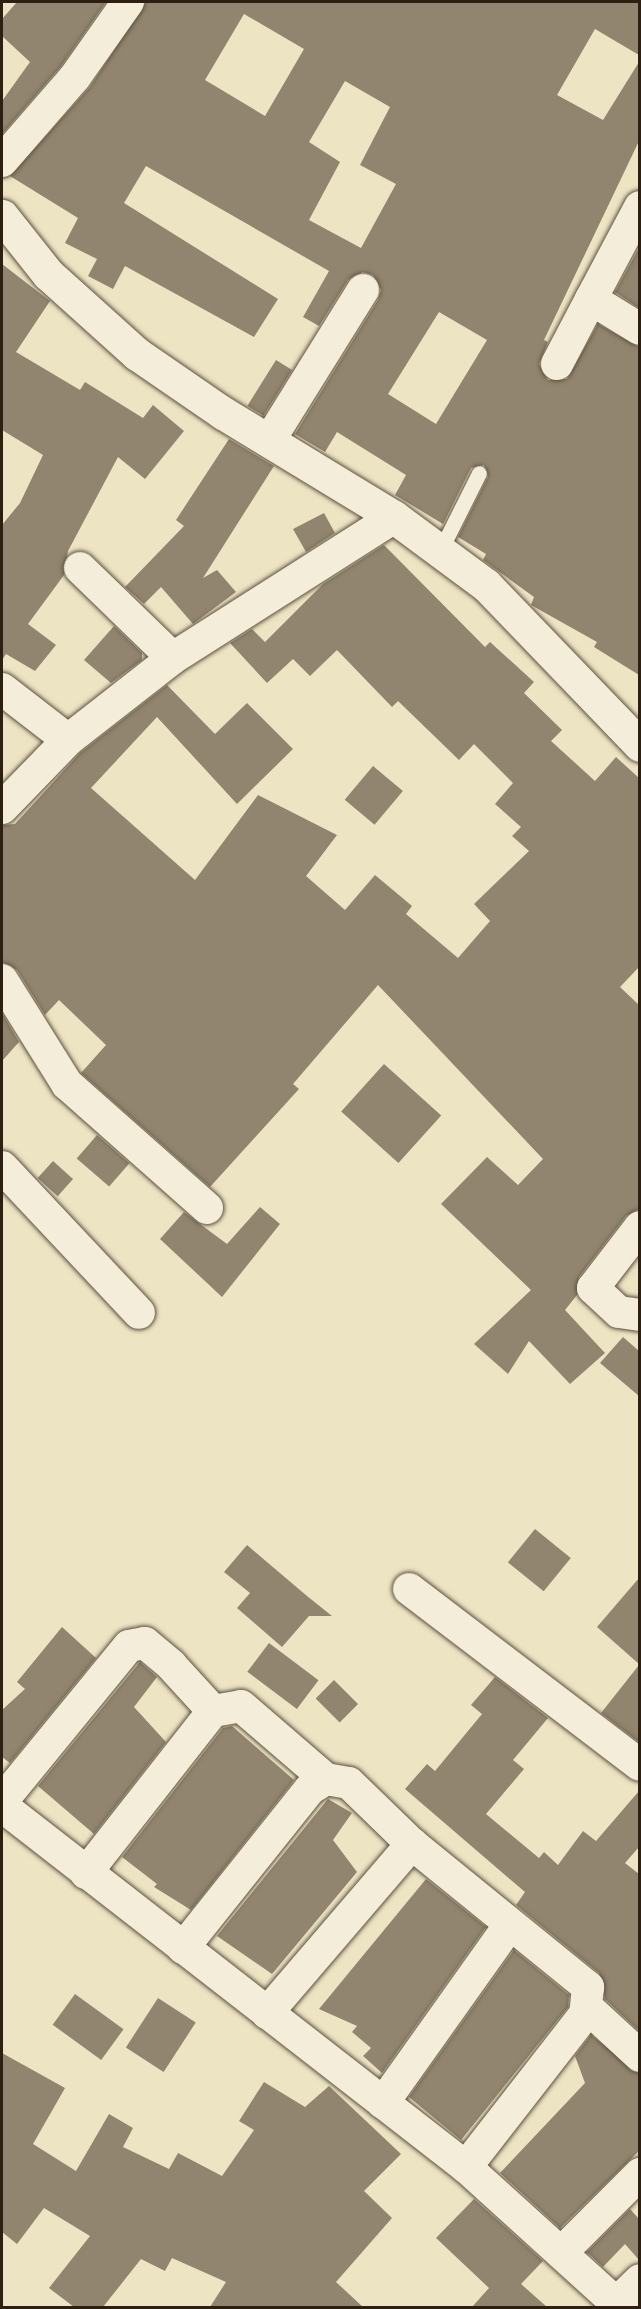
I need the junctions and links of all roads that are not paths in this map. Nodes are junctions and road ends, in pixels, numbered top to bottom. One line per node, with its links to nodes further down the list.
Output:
1 (128, 2): 2 (street)
2 (2, 161)
3 (639, 207): 6 (street)
4 (2, 216): 9 (street)
5 (363, 290): 9 (street)
6 (591, 299): 7 (street); 8 (street)
7 (639, 329)
8 (557, 364)
9 (268, 441): 11 (street)
10 (479, 473): 12 (lane)
11 (394, 517): 12 (street); 14 (street)
12 (440, 550): 17 (street)
13 (80, 568): 14 (street)
14 (173, 658): 16 (street)
15 (2, 689): 16 (street)
16 (68, 740): 18 (street)
17 (638, 742)
18 (2, 808)
19 (2, 980): 21 (street)
20 (2, 1167): 23 (street)
21 (207, 1208)
22 (639, 1227): 24 (street)
23 (139, 1313)
24 (639, 1315)
25 (409, 1589): 27 (street)
26 (213, 1711): 28 (street); 29 (street); 31 (street)
27 (639, 1765)
28 (326, 1779): 30 (street); 33 (street)
29 (3, 1808): 31 (street)
30 (412, 1844): 32 (street); 35 (street)
31 (86, 1873): 33 (street)
32 (510, 1924): 34 (street); 37 (street)
33 (183, 1948): 35 (street)
34 (588, 2008): 36 (street); 38 (street)
35 (267, 2013): 37 (street)
36 (639, 2056)
37 (383, 2103): 38 (street)
38 (466, 2167): 40 (street)
39 (639, 2174): 40 (street)
40 (561, 2253): 42 (street)
41 (639, 2280): 42 (street)
42 (613, 2305)

